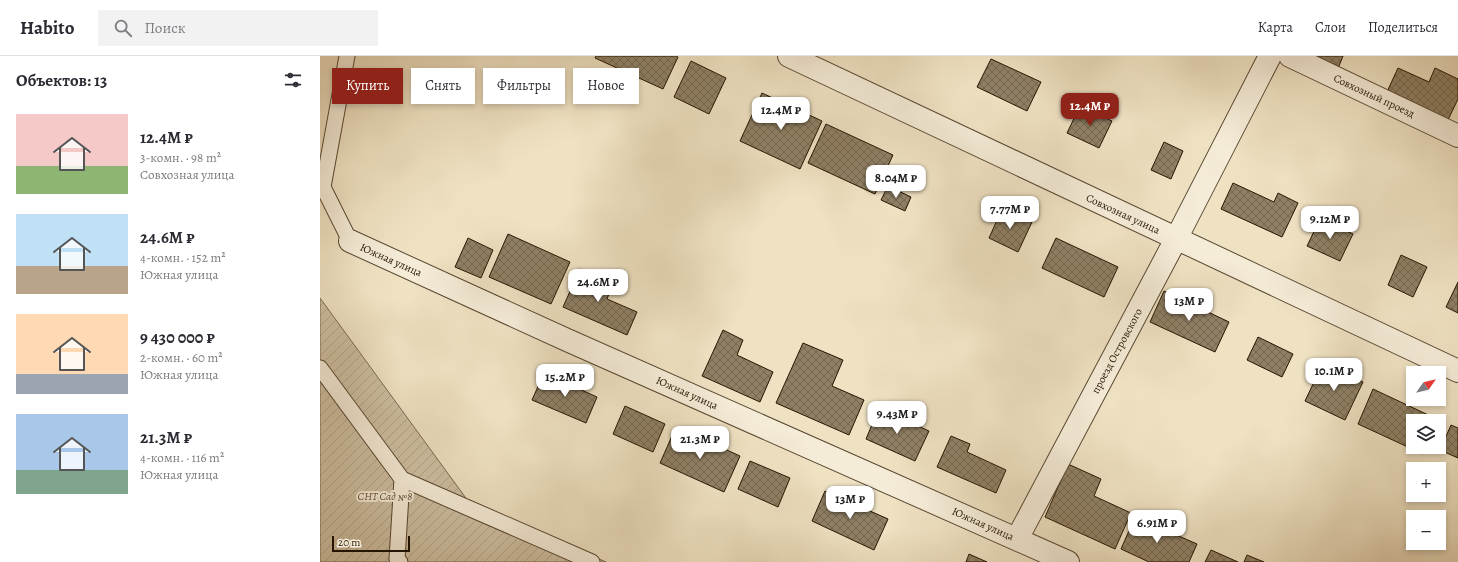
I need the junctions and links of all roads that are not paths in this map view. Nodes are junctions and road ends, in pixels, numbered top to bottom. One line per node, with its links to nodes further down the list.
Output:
1 (347, 56): 7 (lane)
2 (789, 56): 6 (street, Совхозная улица)
3 (1270, 56): 6 (street, проезд Островского)
4 (1290, 56): 5 (street, Совхозный проезд)
5 (1458, 136)
6 (1176, 239): 9 (street, Совхозная улица); 11 (street, проезд Островского)
7 (350, 241): 11 (street, Южная улица)
8 (320, 368): 10 (lane)
9 (1458, 371)
10 (402, 478): 12 (lane); 13 (lane)
11 (1017, 539): 14 (street, Южная улица)
12 (398, 561)
13 (592, 562)
14 (1068, 562)

